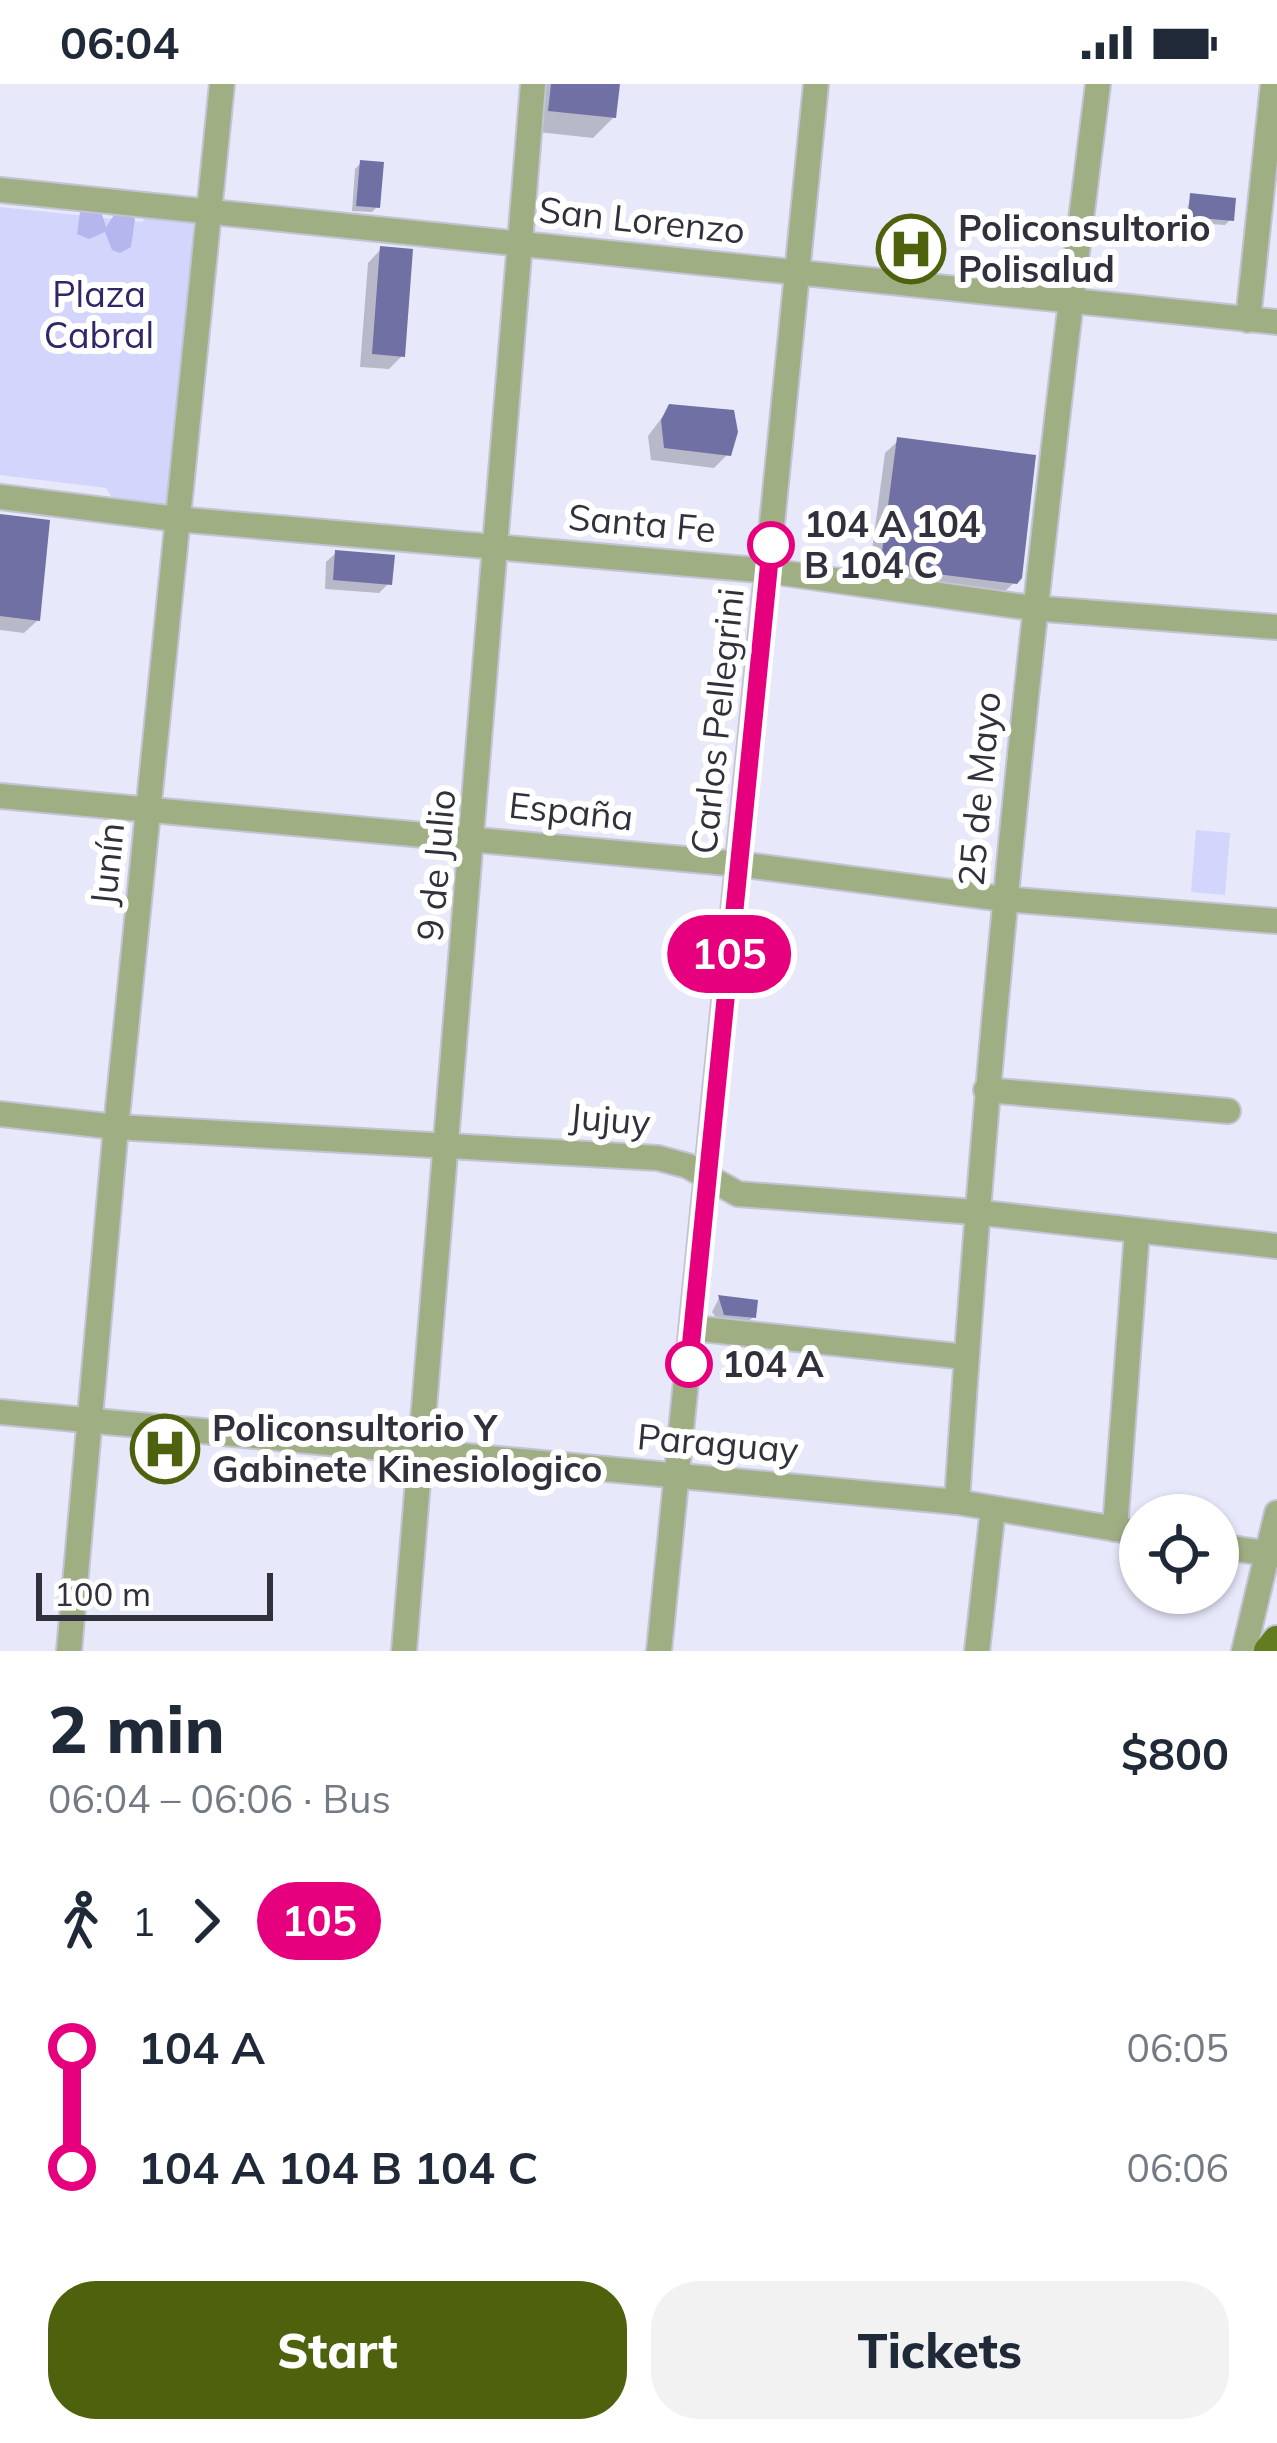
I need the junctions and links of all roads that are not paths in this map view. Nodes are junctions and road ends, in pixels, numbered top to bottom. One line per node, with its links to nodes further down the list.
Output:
1 (222, 84): 7 (street, Junín)
2 (533, 84): 8 (street, 9 de Julio)
3 (816, 84): 9 (street, Carlos Pellegrini)
4 (1097, 84): 10 (street, 25 de Mayo)
5 (1273, 84): 11 (street)
6 (0, 190): 7 (street, San Lorenzo)
7 (208, 211): 8 (street, San Lorenzo); 14 (street, Junín)
8 (520, 243): 9 (street, San Lorenzo); 15 (street, 9 de Julio)
9 (795, 272): 10 (street, San Lorenzo); 16 (street, Carlos Pellegrini)
10 (1070, 301): 11 (street, San Lorenzo); 17 (street, 25 de Mayo)
11 (1248, 320): 12 (street, San Lorenzo)
12 (1277, 322)
13 (0, 497): 14 (street, Santa Fe)
14 (176, 519): 15 (street, Santa Fe); 20 (street, Junín)
15 (495, 545): 16 (street, Santa Fe); 21 (street, 9 de Julio)
16 (769, 571): 17 (street, Santa Fe); 22 (street, Carlos Pellegrini)
17 (1032, 608): 18 (street, Santa Fe); 23 (street, 25 de Mayo)
18 (1277, 626)
19 (0, 796): 20 (street, España)
20 (149, 807): 21 (street, España); 28 (street, Junín)
21 (475, 838): 22 (street, España); 29 (street, 9 de Julio)
22 (738, 863): 23 (street, España); 30 (street, Carlos Pellegrini)
23 (1004, 899): 24 (street, España); 25 (street, 25 de Mayo)
24 (1277, 921)
25 (986, 1090): 26 (street); 31 (street, 25 de Mayo)
26 (1228, 1111)
27 (0, 1114): 28 (street, Jujuy)
28 (116, 1127): 29 (street, Jujuy); 37 (street, Junín)
29 (447, 1144): 30 (street, Jujuy); 38 (street, 9 de Julio)
30 (708, 1175): 31 (street, Jujuy); 34 (street, Carlos Pellegrini)
31 (974, 1212): 32 (street, Jujuy); 35 (street, 25 de Mayo)
32 (1137, 1232): 33 (street, Jujuy); 40 (street)
33 (1277, 1246)
34 (692, 1328): 35 (street); 39 (street, Carlos Pellegrini)
35 (966, 1357): 41 (street, 25 de Mayo)
36 (0, 1412): 37 (street, Paraguay)
37 (90, 1422): 38 (street, Paraguay); 48 (street, Junín)
38 (420, 1452): 39 (street, Paraguay); 49 (street, 9 de Julio)
39 (679, 1475): 41 (street, Paraguay); 50 (street, Carlos Pellegrini)
40 (1129, 1494)
41 (958, 1502): 42 (street, Paraguay)
42 (993, 1509): 44 (street, Paraguay); 51 (street)
43 (1277, 1513): 46 (street)
44 (1119, 1530)
45 (1239, 1549): 46 (street)
46 (1273, 1555): 52 (street)
47 (1277, 1640): 53 (main road)
48 (69, 1651)
49 (404, 1651)
50 (658, 1651)
51 (977, 1651)
52 (1244, 1651)
53 (1269, 1651)

